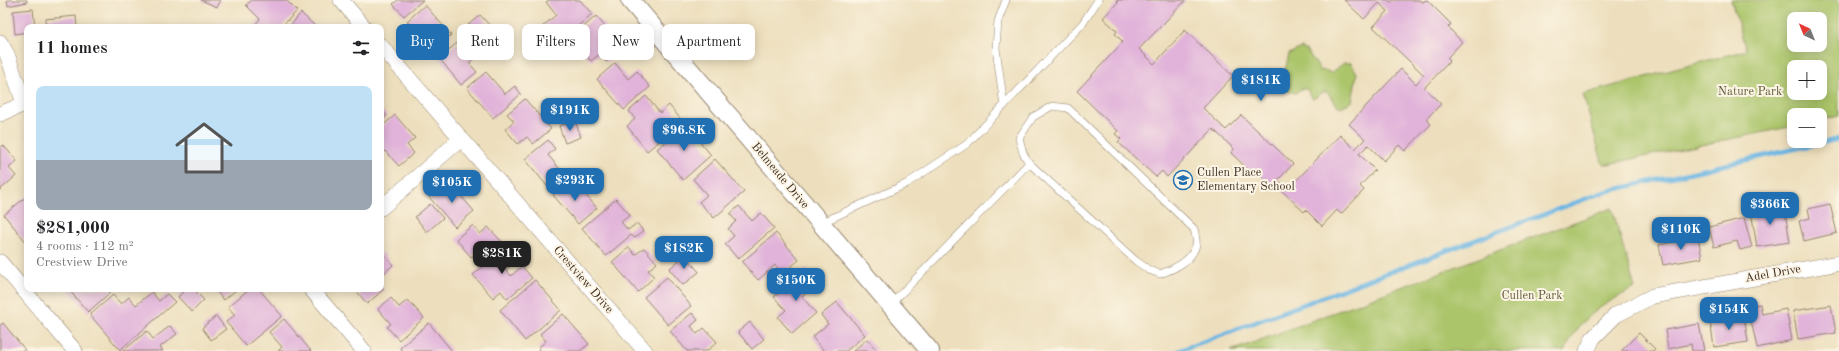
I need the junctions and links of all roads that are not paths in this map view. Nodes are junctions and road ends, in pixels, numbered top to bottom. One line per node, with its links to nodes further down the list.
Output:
1 (341, 0): 5 (street)
2 (1006, 0): 10 (lane)
3 (1098, 0): 10 (lane)
4 (636, 2): 15 (street, Belmeade Drive)
5 (361, 24)
6 (0, 42): 8 (street)
7 (384, 49): 12 (street, Crestview Drive)
8 (24, 98)
9 (24, 104): 11 (street)
10 (1004, 106): 15 (lane)
11 (0, 114)
12 (461, 139): 14 (street); 24 (street, Crestview Drive)
13 (1029, 163): 13 (lane); 21 (lane)
14 (384, 205)
15 (821, 224): 21 (street, Belmeade Drive)
16 (0, 262): 18 (street)
17 (1839, 263): 26 (street, Adel Drive)
18 (24, 290)
19 (25, 292): 22 (street)
20 (314, 292): 23 (street)
21 (890, 305): 25 (street, Belmeade Drive)
22 (75, 351)
23 (364, 351)
24 (645, 351)
25 (930, 351)
26 (1587, 351)

